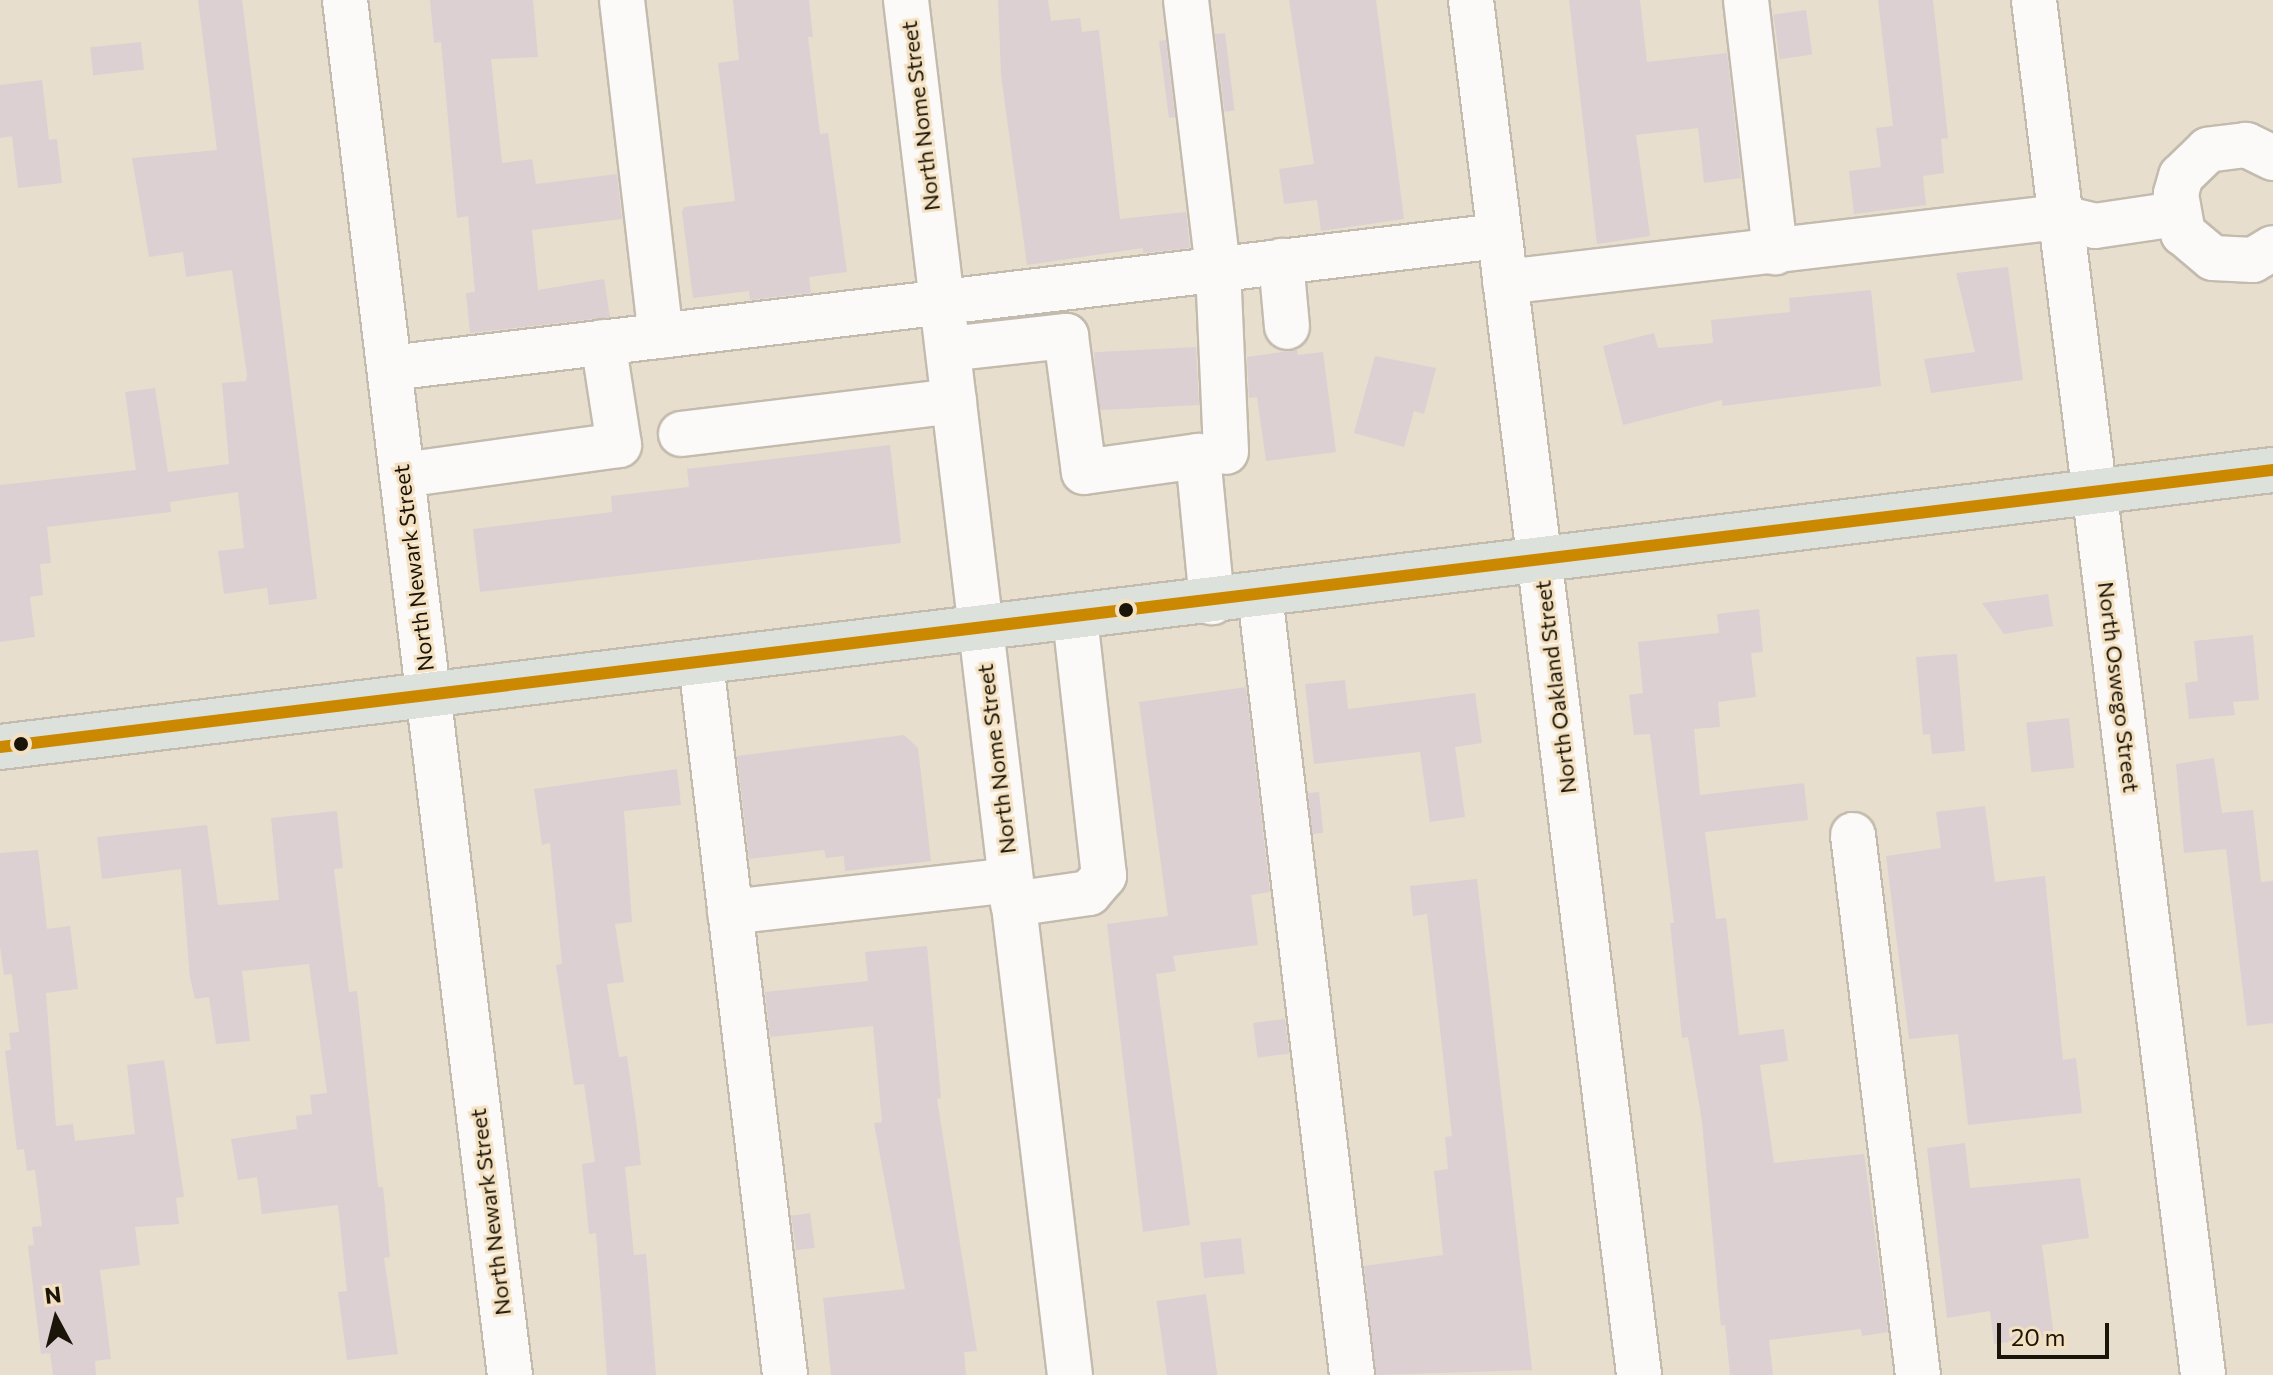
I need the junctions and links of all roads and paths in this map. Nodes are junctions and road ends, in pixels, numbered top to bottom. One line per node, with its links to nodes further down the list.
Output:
1 (345, 0): 22 (street, North Newark Street)
2 (622, 0): 19 (street)
3 (906, 0): 17 (street, North Nome Street)
4 (1186, 0): 15 (street)
5 (1471, 0): 11 (street, North Oakland Street)
6 (1746, 0): 13 (street)
7 (2034, 0): 10 (street, North Oswego Street)
8 (2264, 148): 9 (street)
9 (2176, 214): 10 (street); 12 (street)
10 (2059, 217): 13 (street); 28 (street, North Oswego Street)
11 (1499, 236): 14 (street); 16 (street, North Oakland Street)
12 (2273, 248)
13 (1775, 252): 16 (street)
14 (1281, 261): 15 (street); 18 (street)
15 (1218, 268): 17 (street); 25 (street)
16 (1505, 282): 29 (street, North Oakland Street)
17 (942, 302): 19 (street); 21 (street, North Nome Street)
18 (1287, 327)
19 (661, 336): 20 (street)
20 (603, 342): 22 (street); 27 (street)
21 (948, 349): 23 (street, North Nome Street); 31 (street)
22 (390, 368): 27 (street, North Newark Street)
23 (954, 401): 24 (street); 33 (street, North Nome Street)
24 (681, 434)
25 (1226, 452)
26 (2273, 470): 28 (main road)
27 (403, 475): 35 (street, North Newark Street)
28 (2095, 493): 29 (main road); 46 (street, North Oswego Street)
29 (1540, 560): 30 (main road); 44 (street, North Oakland Street)
30 (1260, 595): 31 (main road); 43 (street)
31 (1212, 602): 32 (main road)
32 (1075, 619): 33 (main road); 38 (street)
33 (980, 630): 34 (main road); 38 (street, North Nome Street)
34 (701, 663): 35 (main road); 39 (street)
35 (428, 694): 36 (main road); 40 (street, North Newark Street)
36 (0, 747)
37 (1853, 835): 45 (street)
38 (1012, 892): 39 (street); 42 (street, North Nome Street)
39 (730, 912): 41 (street)
40 (510, 1375)
41 (785, 1375)
42 (1070, 1375)
43 (1352, 1375)
44 (1639, 1375)
45 (1918, 1375)
46 (2203, 1375)

